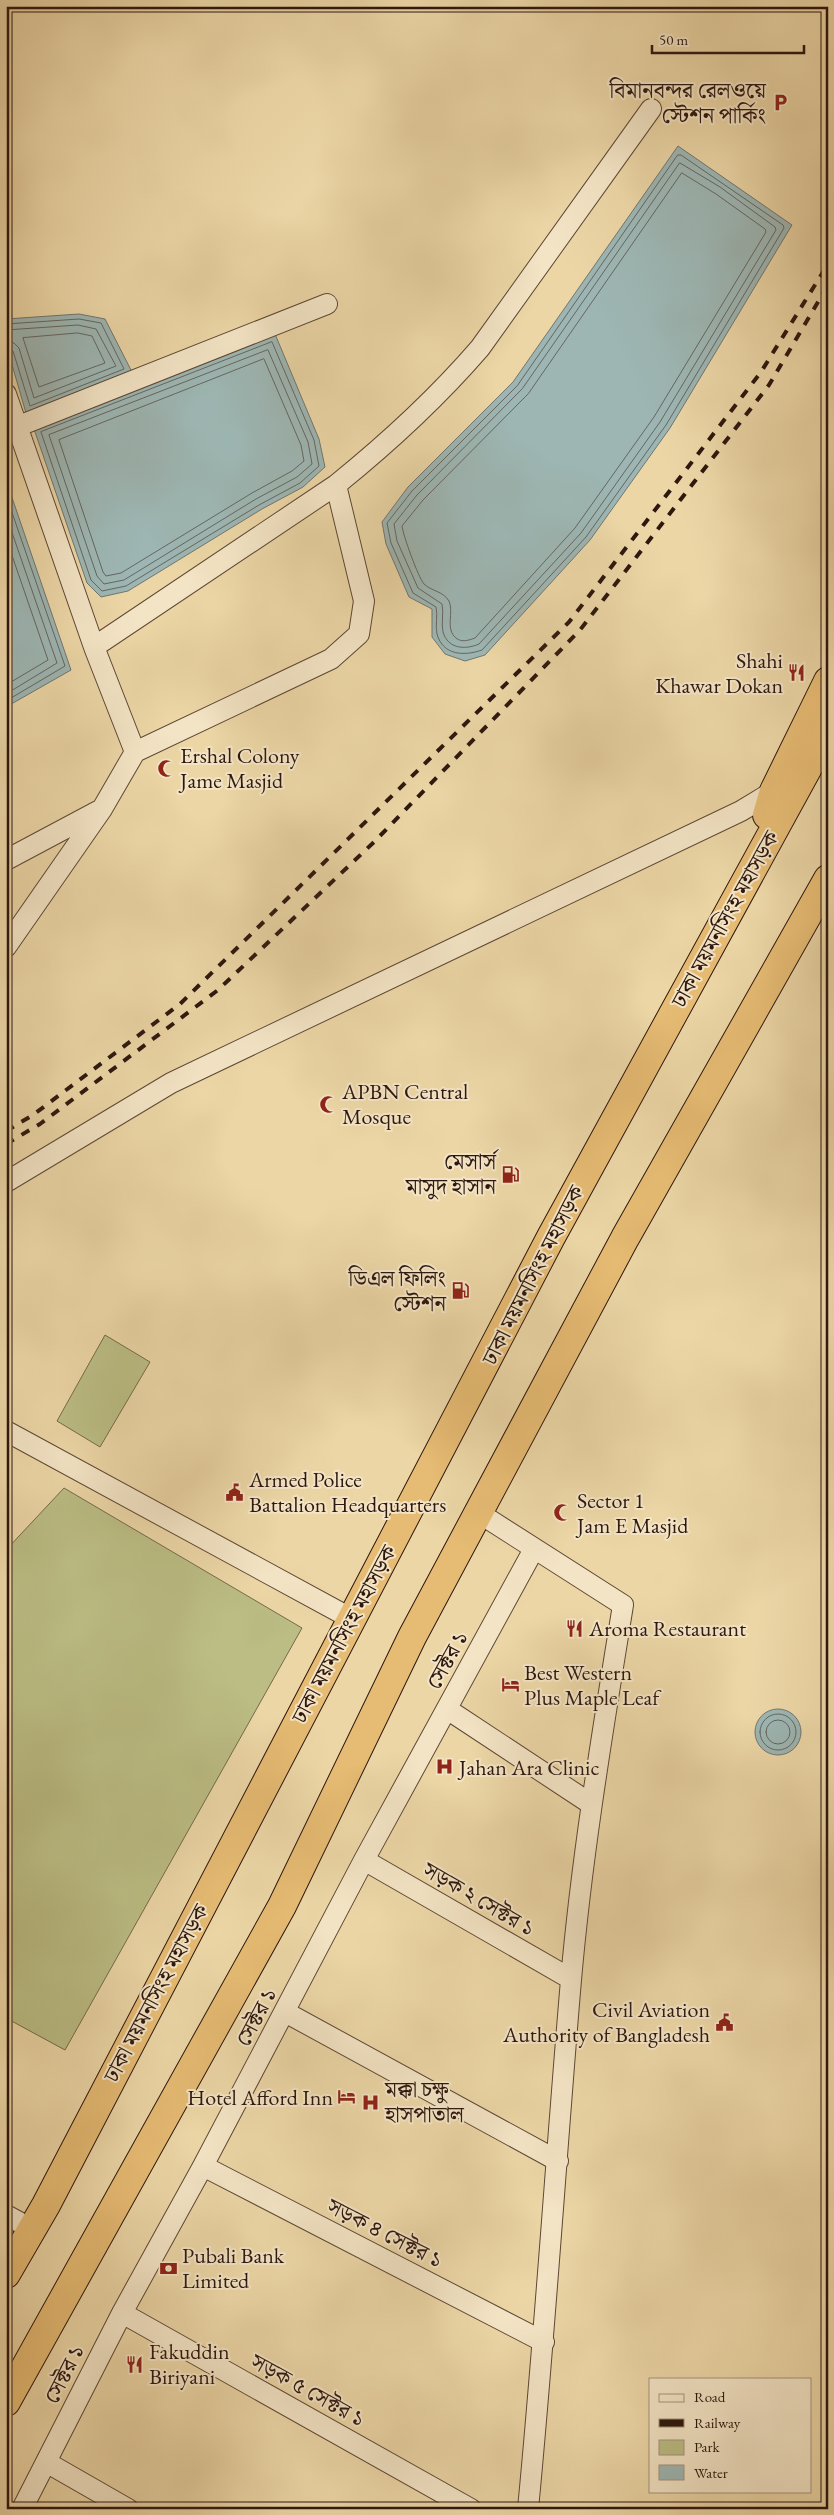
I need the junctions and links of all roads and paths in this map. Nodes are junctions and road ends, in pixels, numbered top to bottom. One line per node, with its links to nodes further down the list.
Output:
1 (651, 109): 5 (street)
2 (327, 304): 4 (street)
3 (6, 394): 4 (street)
4 (12, 429): 6 (street)
5 (336, 485): 6 (street); 9 (street)
6 (94, 647): 9 (street)
7 (828, 681): 10 (highway)
8 (828, 731): 13 (highway, ঢাকা ময়মনসিংহ মহাসড়ক)
9 (135, 752): 11 (street)
10 (774, 791): 13 (highway); 16 (street)
11 (102, 809): 12 (street); 15 (street)
12 (6, 860)
13 (755, 864): 20 (highway, ঢাকা ময়মনসিংহ মহাসড়ক)
14 (828, 879): 18 (highway)
15 (6, 947)
16 (6, 1182)
17 (6, 1431): 20 (street)
18 (479, 1513): 19 (street); 31 (highway)
19 (534, 1549): 21 (street, সেক্টর ১); 22 (street)
20 (352, 1619): 28 (highway, ঢাকা ময়মনসিংহ মহাসড়ক)
21 (447, 1709): 22 (street); 23 (street, সেক্টর ১)
22 (591, 1804): 24 (street)
23 (364, 1860): 24 (street, সড়ক ২ সেক্টর ১); 25 (street, সেক্টর ১)
24 (571, 1979): 26 (street)
25 (285, 2012): 26 (street); 27 (street, সেক্টর ১)
26 (558, 2161): 30 (street)
27 (203, 2166): 29 (street, সেক্টর ১); 30 (street, সড়ক ৪ সেক্টর ১)
28 (6, 2274)
29 (122, 2313): 32 (street, সেক্টর ১); 35 (street, সড়ক ৫ সেক্টর ১)
30 (544, 2342): 36 (street)
31 (6, 2402)
32 (46, 2462): 33 (street, সেক্টর ১); 34 (street)
33 (22, 2509)
34 (128, 2509)
35 (471, 2509)
36 (528, 2509)

